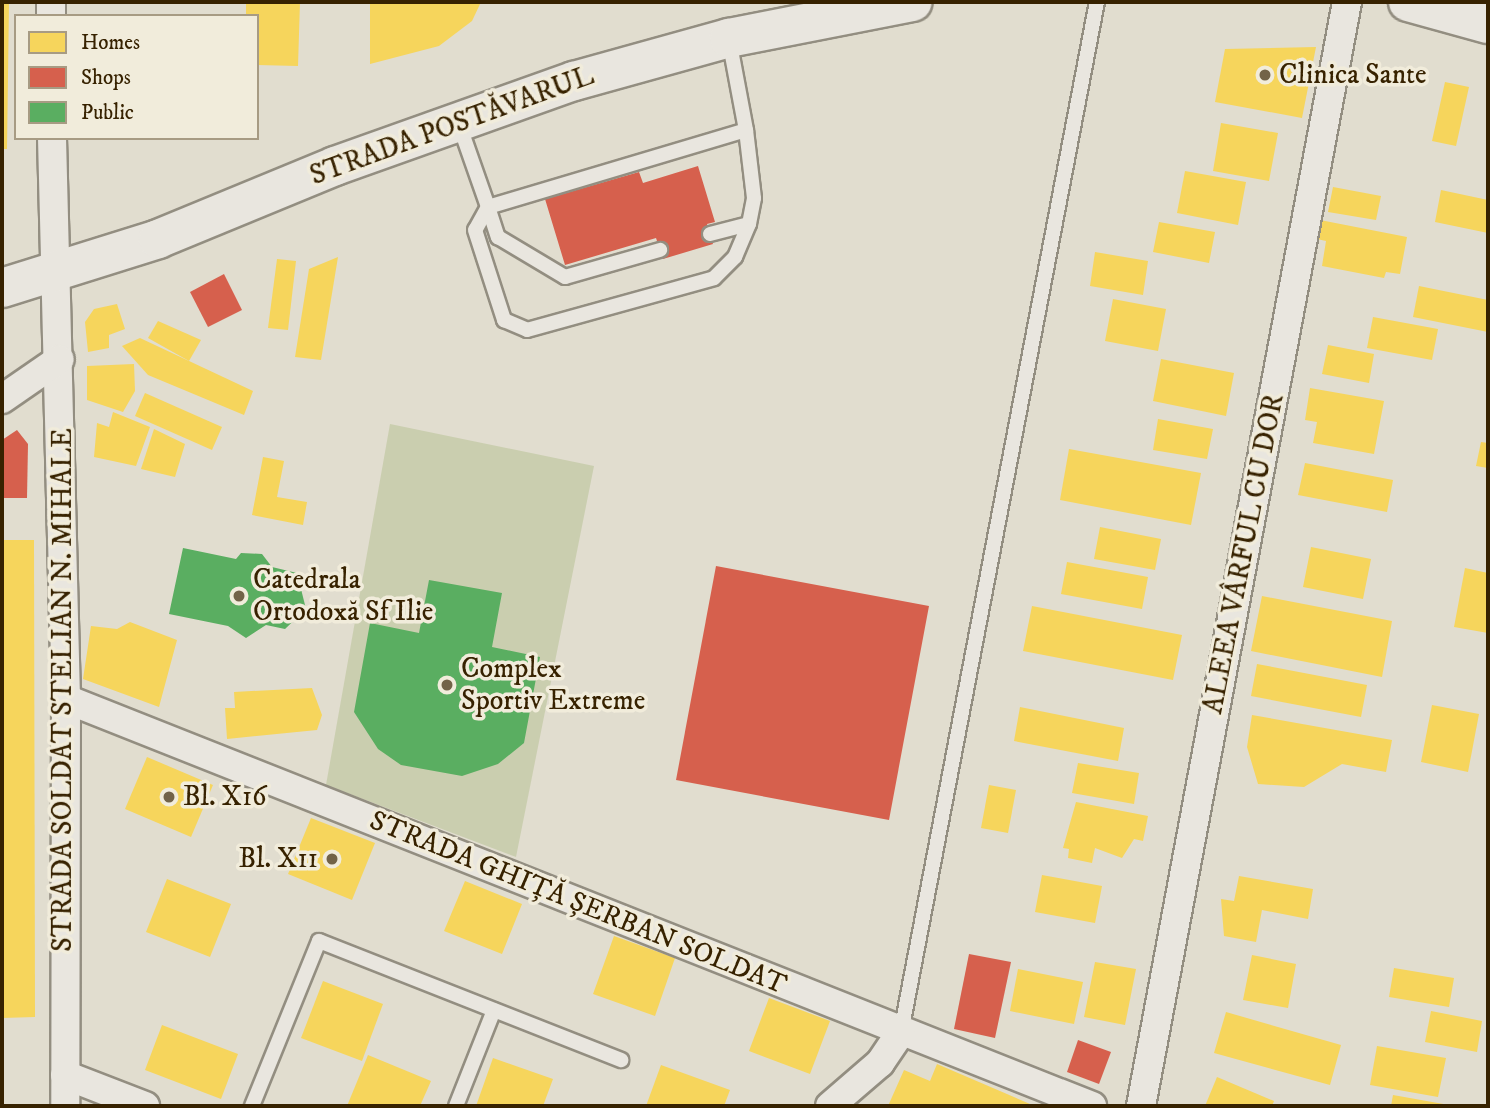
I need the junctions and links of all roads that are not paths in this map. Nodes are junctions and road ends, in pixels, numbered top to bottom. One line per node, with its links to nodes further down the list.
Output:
1 (913, 2): 6 (street, STRADA POSTĂVARUL)
2 (1097, 2): 20 (lane)
3 (1346, 2): 29 (street, ALEEA VÂRFUL CU DOR)
4 (1408, 2): 5 (street)
5 (1488, 24)
6 (729, 38): 7 (street, STRADA POSTĂVARUL); 8 (lane)
7 (457, 120): 10 (lane); 14 (street, STRADA POSTĂVARUL)
8 (746, 130): 10 (lane); 11 (lane)
9 (52, 140): 14 (street, STRADA SOLDAT STELIAN N. MIHALE)
10 (488, 207): 11 (lane); 13 (lane)
11 (749, 224): 12 (lane)
12 (710, 234)
13 (660, 250)
14 (55, 273): 15 (street, STRADA POSTĂVARUL); 16 (street, STRADA SOLDAT STELIAN N. MIHALE)
15 (2, 288)
16 (60, 359): 17 (street); 18 (street, STRADA SOLDAT STELIAN N. MIHALE)
17 (2, 399)
18 (66, 699): 20 (street, STRADA GHIȚĂ ȘERBAN SOLDAT); 22 (street, STRADA SOLDAT STELIAN N. MIHALE)
19 (494, 1010): 21 (lane); 25 (lane); 26 (lane)
20 (901, 1032): 27 (street); 28 (street, STRADA GHIȚĂ ȘERBAN SOLDAT)
21 (621, 1060)
22 (65, 1075): 23 (street, STRADA SOLDAT STELIAN N. MIHALE); 24 (street)
23 (65, 1106)
24 (145, 1106)
25 (252, 1106)
26 (456, 1106)
27 (830, 1106)
28 (1092, 1106)
29 (1142, 1106)

